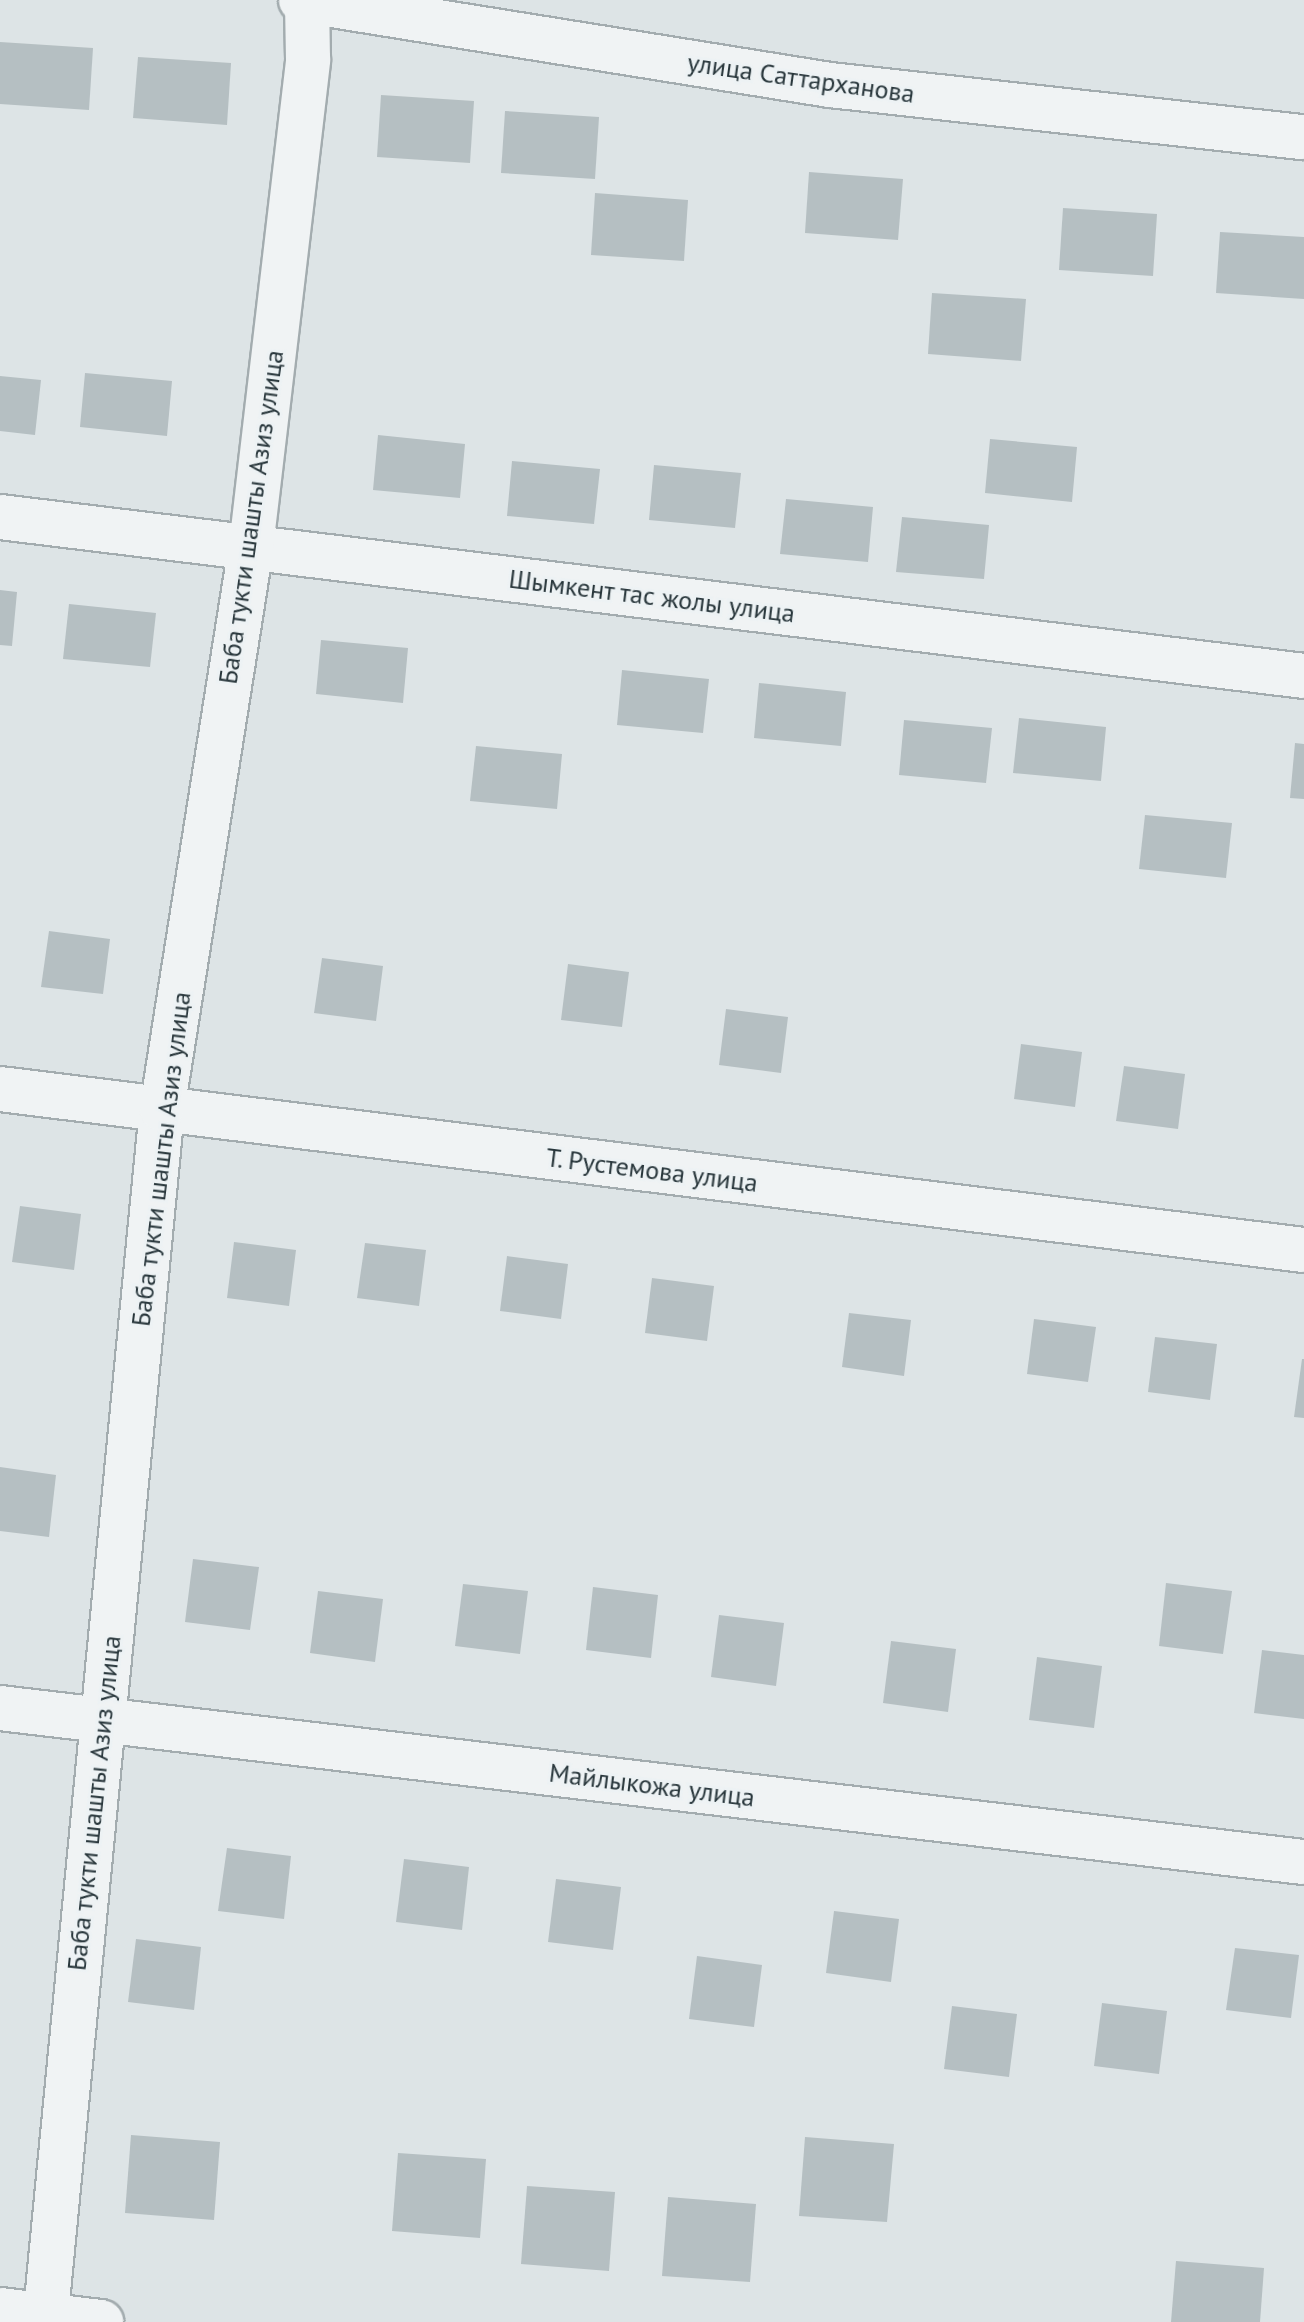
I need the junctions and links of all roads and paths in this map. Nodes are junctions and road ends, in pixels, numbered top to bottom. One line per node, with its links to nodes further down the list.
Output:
1 (305, 0): 2 (street, улица Саттарханова); 4 (street, Баба тукти шашты Азиз улица)
2 (1304, 137)
3 (0, 517): 4 (street, Шымкент тас жолы улица)
4 (251, 547): 5 (street, Шымкент тас жолы улица); 7 (street, Баба тукти шашты Азиз улица)
5 (1304, 676)
6 (0, 1089): 7 (street, Т. Рустемова улица)
7 (162, 1109): 8 (street, Т. Рустемова улица); 10 (street, Баба тукти шашты Азиз улица)
8 (1304, 1250)
9 (0, 1708): 10 (street, Майлыкожа улица)
10 (102, 1720): 11 (street, Майлыкожа улица); 13 (street, Баба тукти шашты Азиз улица)
11 (1304, 1862)
12 (0, 2310): 13 (street)
13 (45, 2319): 14 (street)
14 (101, 2322)

